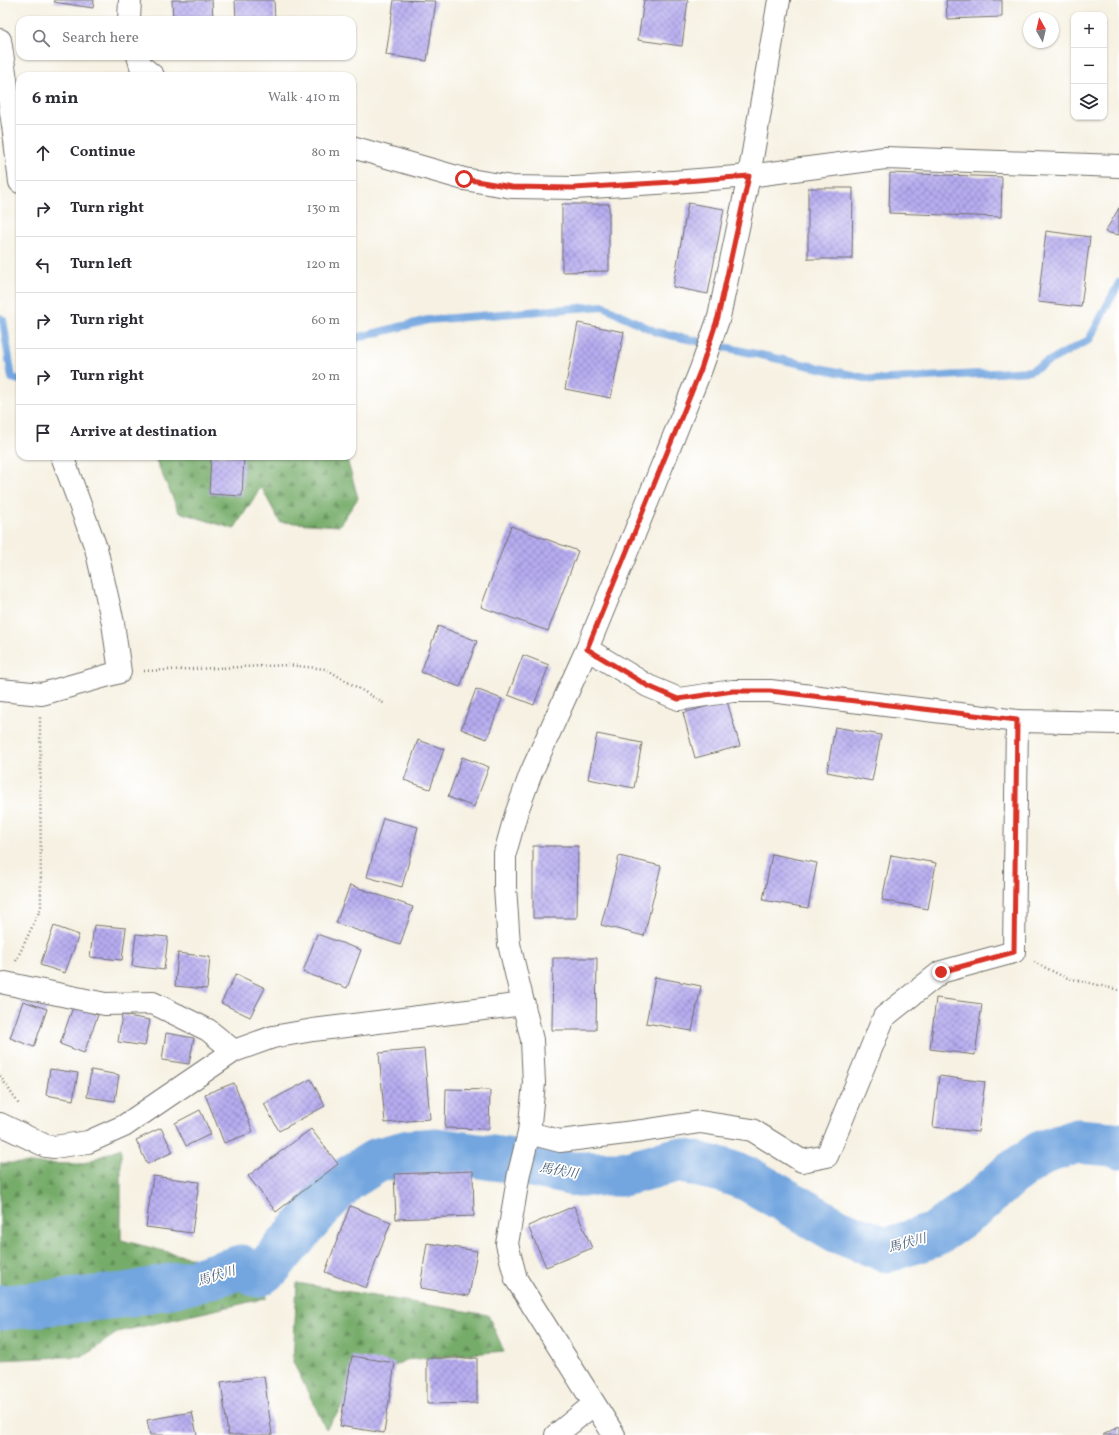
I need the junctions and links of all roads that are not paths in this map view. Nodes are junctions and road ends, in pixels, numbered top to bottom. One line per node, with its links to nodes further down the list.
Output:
1 (130, 0): 3 (street)
2 (778, 0): 11 (street)
3 (129, 16)
4 (0, 40): 7 (street)
5 (139, 60): 6 (street)
6 (148, 72)
7 (11, 132): 9 (street)
8 (356, 148): 11 (street)
9 (16, 160)
10 (1119, 166): 11 (street)
11 (749, 176): 13 (street)
12 (63, 460): 14 (street)
13 (587, 649): 15 (street); 18 (street)
14 (0, 690)
15 (1017, 720): 16 (street); 21 (street)
16 (1119, 723)
17 (5, 983): 19 (street)
18 (524, 1004): 19 (street); 21 (street)
19 (234, 1051): 20 (street)
20 (0, 1124)
21 (528, 1139): 22 (street)
22 (594, 1404): 23 (street); 24 (street)
23 (556, 1435)
24 (614, 1435)

